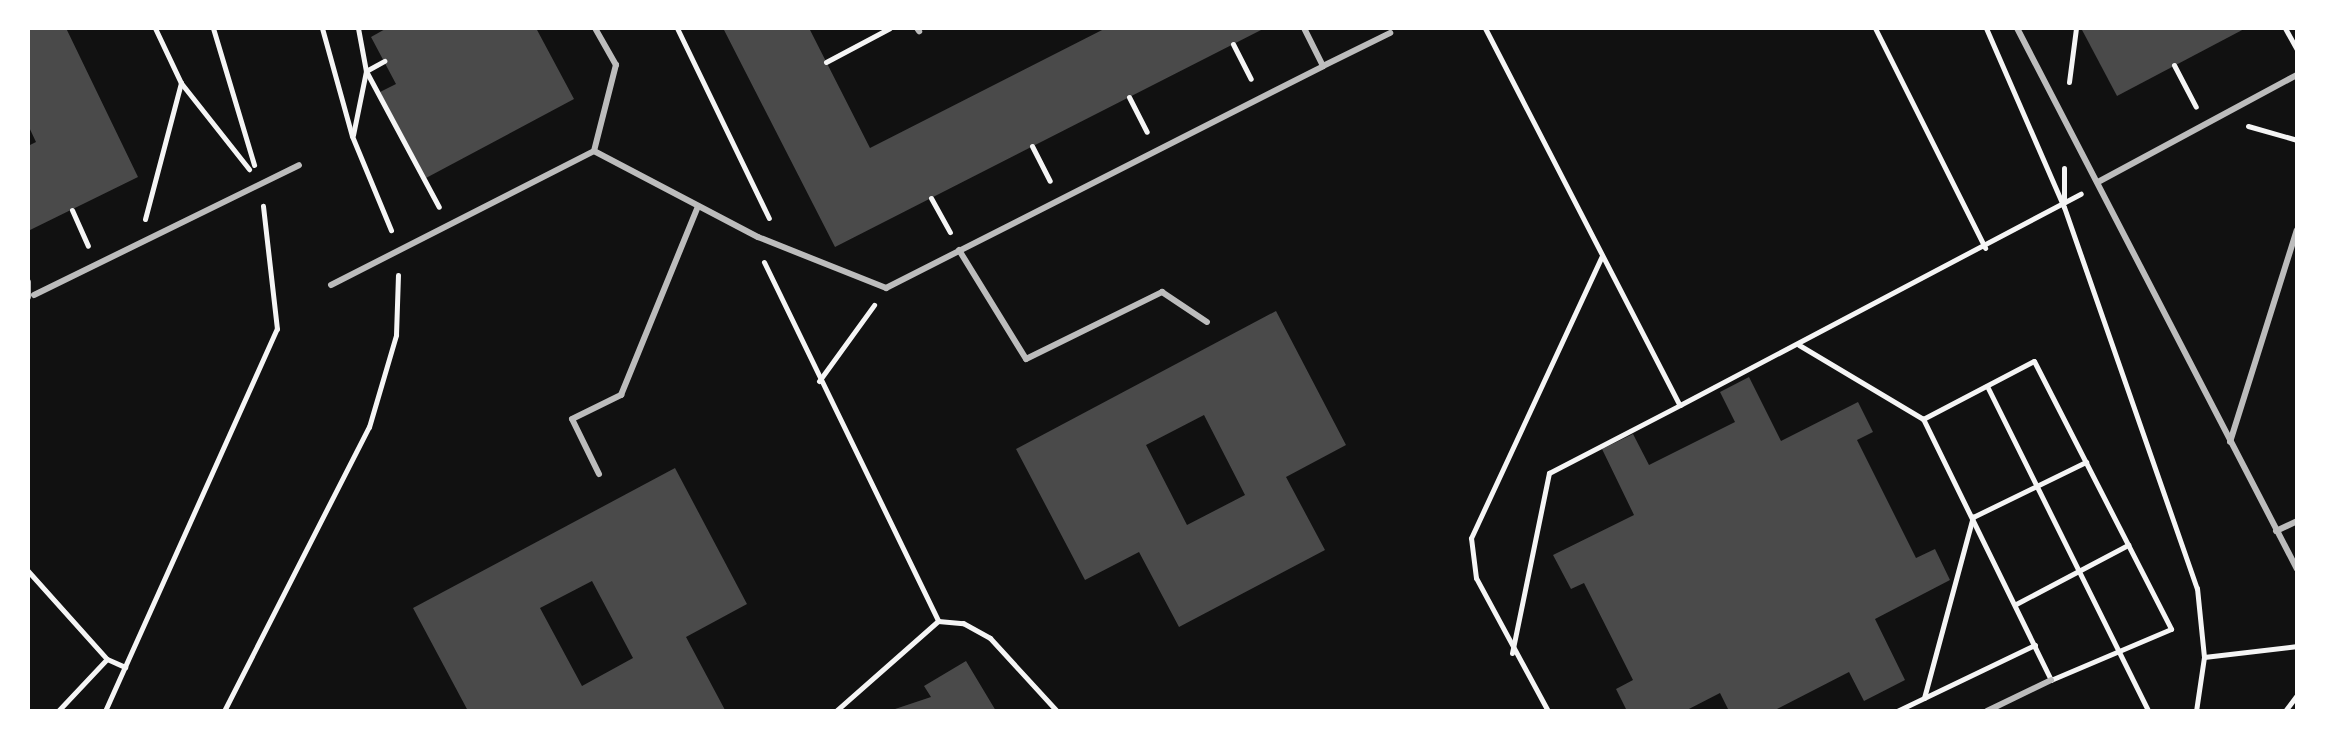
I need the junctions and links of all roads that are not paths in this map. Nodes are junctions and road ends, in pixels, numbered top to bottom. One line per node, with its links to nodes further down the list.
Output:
1 (595, 28): 7 (lane)
2 (1304, 28): 5 (lane)
3 (2017, 28): 9 (lane)
4 (1390, 33): 5 (lane)
5 (1323, 66): 12 (lane)
6 (2297, 75): 9 (lane)
7 (594, 151): 10 (lane); 14 (lane)
8 (299, 165): 15 (lane)
9 (2098, 182): 17 (lane)
10 (698, 206): 12 (lane); 18 (lane)
11 (2297, 230): 17 (lane)
12 (959, 250): 16 (lane)
13 (28, 282): 15 (lane)
14 (331, 285)
15 (31, 296)
16 (1207, 322)
17 (2230, 442): 20 (lane)
18 (599, 474)
19 (2297, 521): 20 (lane)
20 (2276, 531): 21 (lane)
21 (2297, 569)
22 (2051, 680): 23 (lane)
23 (1987, 711)

